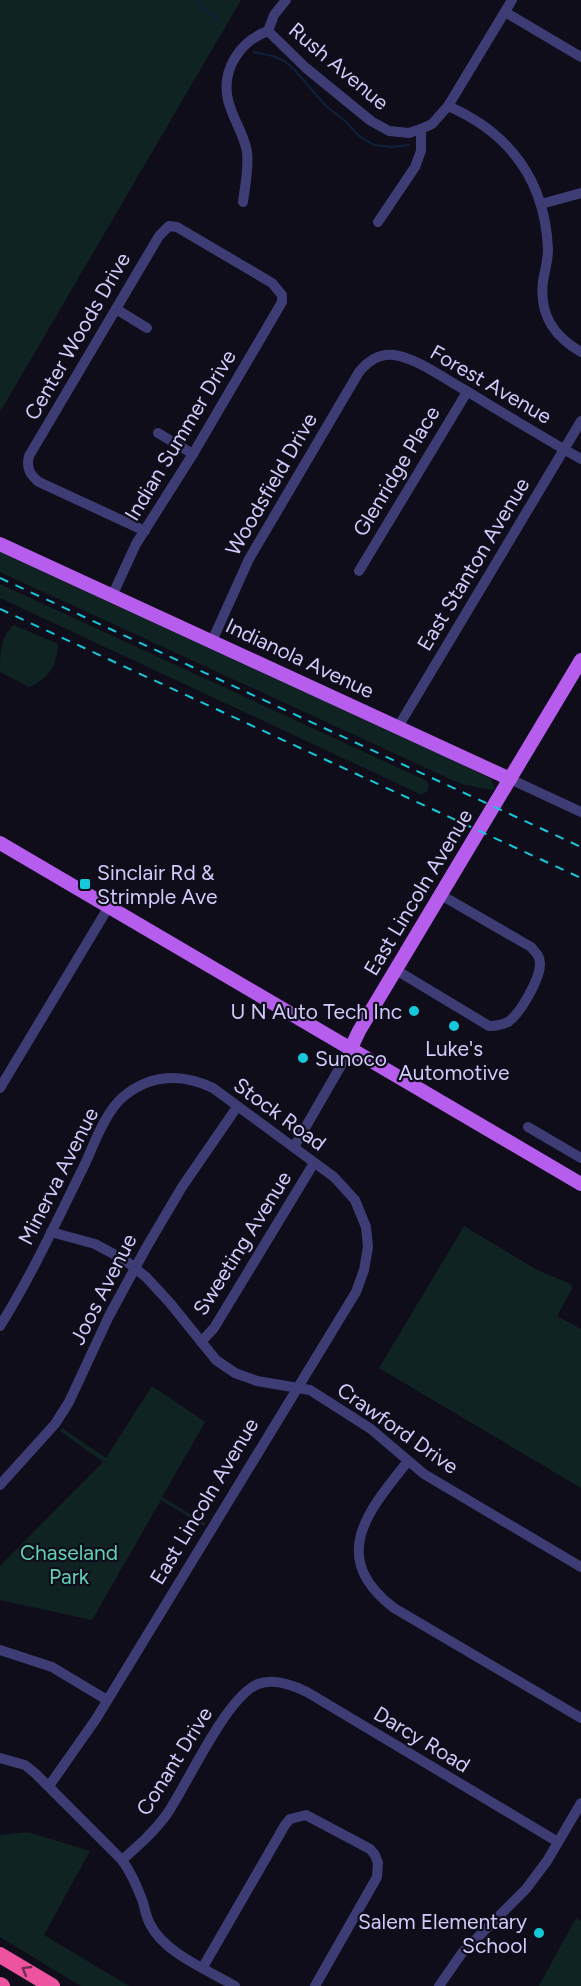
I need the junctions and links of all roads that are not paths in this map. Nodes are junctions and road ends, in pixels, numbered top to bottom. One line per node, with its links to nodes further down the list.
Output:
1 (286, 0): 4 (street)
2 (512, 0): 3 (street)
3 (505, 12): 5 (street); 6 (street)
4 (268, 31): 7 (street, Rush Avenue); 9 (street)
5 (581, 57)
6 (448, 106): 7 (street); 10 (street)
7 (421, 129): 11 (street)
8 (581, 193): 10 (street)
9 (243, 202)
10 (541, 204): 15 (street)
11 (378, 222)
12 (169, 226): 13 (street, Center Woods Drive); 21 (street, Indian Summer Drive)
13 (116, 309): 14 (street); 23 (street, Center Woods Drive)
14 (147, 328)
15 (581, 352)
16 (378, 356): 17 (street, Forest Avenue); 27 (street, Woodsfield Drive)
17 (467, 392): 20 (street, Forest Avenue); 25 (street, Glenridge Place)
18 (581, 421): 20 (street, East Stanton Avenue)
19 (158, 433): 21 (street)
20 (564, 449): 22 (street, Forest Avenue); 29 (street, East Stanton Avenue)
21 (193, 454): 23 (street, Indian Summer Drive)
22 (581, 459)
23 (145, 531): 26 (street, Indian Summer Drive)
24 (0, 544): 26 (main road, Indianola Avenue)
25 (359, 571)
26 (112, 596): 27 (main road, Indianola Avenue)
27 (212, 641): 29 (main road, Indianola Avenue)
28 (581, 660): 30 (main road, East Lincoln Avenue)
29 (398, 727): 30 (main road, Indianola Avenue)
30 (510, 778): 31 (street, Indianola Avenue); 33 (main road, East Lincoln Avenue)
31 (581, 812)
32 (0, 843): 34 (main road)
33 (441, 895): 35 (main road, East Lincoln Avenue); 35 (street)
34 (108, 908): 36 (main road); 38 (street)
35 (396, 970): 36 (main road, East Lincoln Avenue)
36 (350, 1050): 41 (street, East Lincoln Avenue); 44 (main road)
37 (143, 1083): 39 (street, Stock Road); 46 (street, Minerva Avenue)
38 (0, 1088)
39 (237, 1107): 41 (street, Stock Road); 47 (street, Joos Avenue)
40 (528, 1127): 42 (street)
41 (294, 1147): 43 (street, Stock Road)
42 (581, 1158)
43 (314, 1163): 45 (street, Stock Road); 49 (street, Sweeting Avenue)
44 (581, 1184)
45 (366, 1227): 50 (street, East Lincoln Avenue)
46 (51, 1233): 47 (street, Crawford Drive); 48 (street, Minerva Avenue)
47 (135, 1268): 49 (street, Crawford Drive); 52 (street, Joos Avenue)
48 (0, 1326)
49 (201, 1342): 50 (street, Crawford Drive)
50 (297, 1388): 51 (street, Crawford Drive); 56 (street, East Lincoln Avenue)
51 (408, 1461): 53 (street, Crawford Drive); 57 (street)
52 (0, 1485)
53 (581, 1567)
54 (0, 1650): 56 (street)
55 (260, 1683): 61 (street, Darcy Road); 62 (street, Conant Drive)
56 (107, 1700): 59 (street, East Lincoln Avenue)
57 (581, 1718)
58 (0, 1758): 59 (street)
59 (49, 1786): 62 (street)
60 (581, 1803): 61 (street)
61 (558, 1842): 68 (street)
62 (122, 1860): 64 (street)
63 (0, 1954): 65 (highway, one-way to 63)
64 (203, 1967): 66 (street); 67 (street)
65 (52, 1986)
66 (235, 1986)
67 (315, 1986)
68 (439, 1986)

